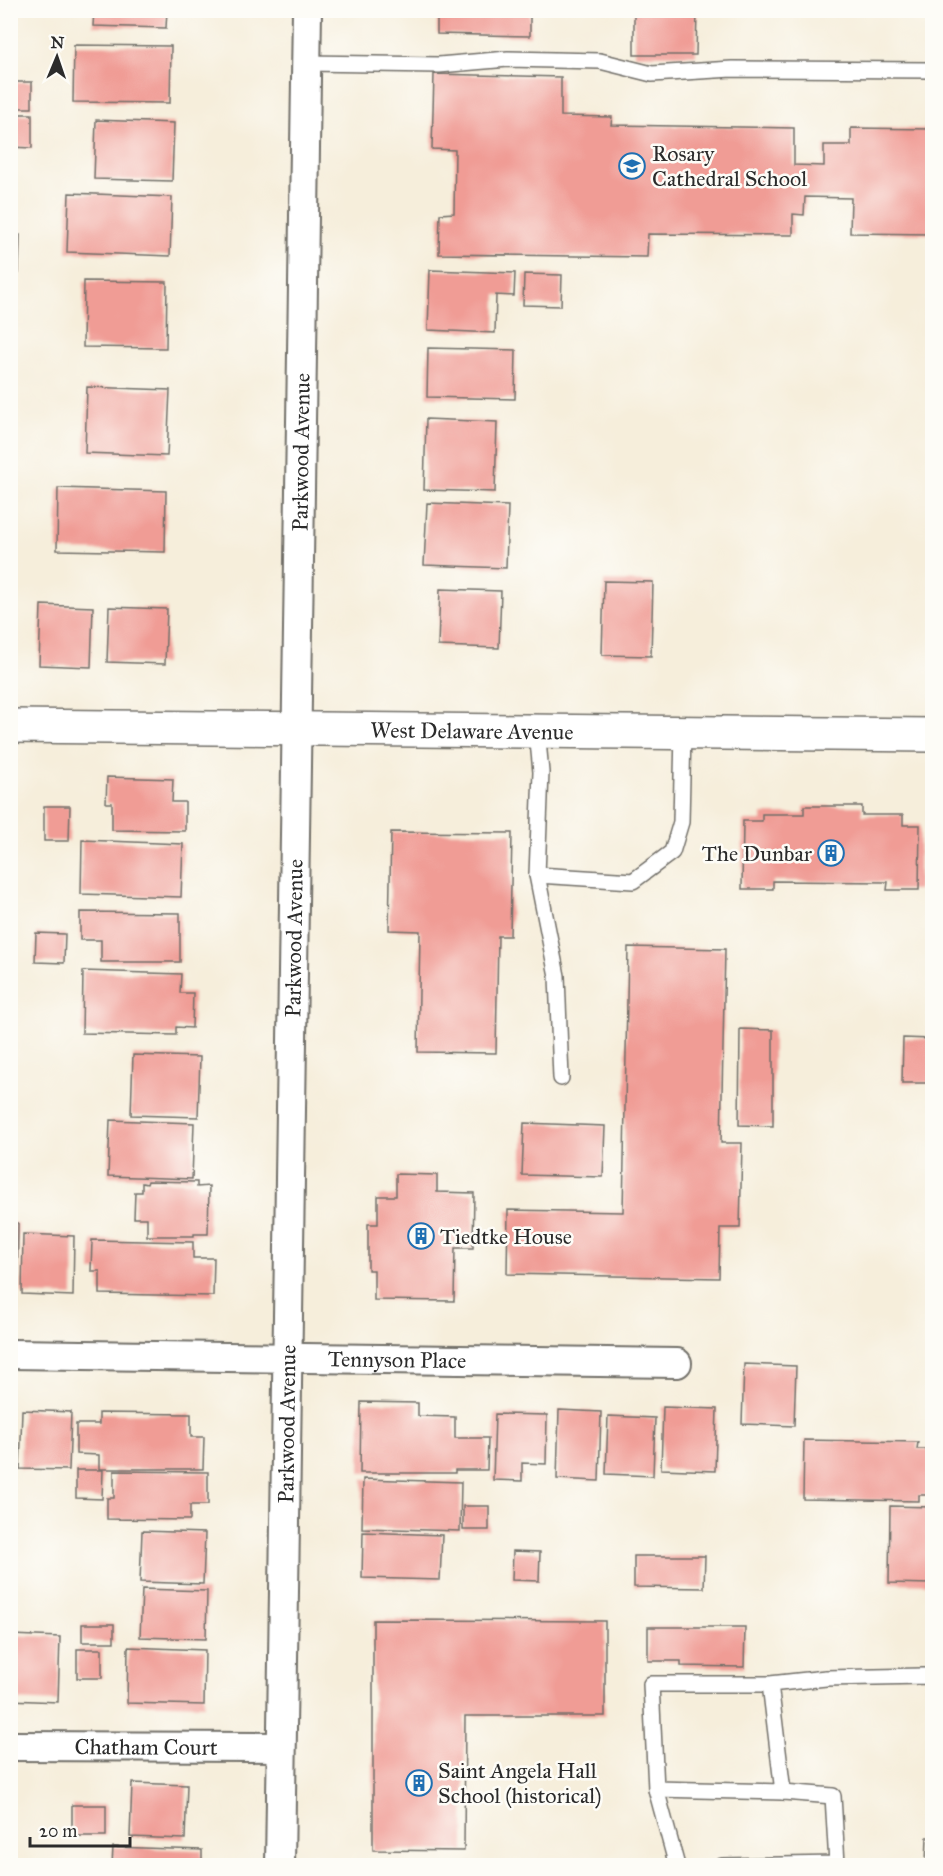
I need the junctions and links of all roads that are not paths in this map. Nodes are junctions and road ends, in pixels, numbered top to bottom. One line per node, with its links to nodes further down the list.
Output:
1 (307, 10): 2 (street, Parkwood Avenue)
2 (307, 63): 3 (lane); 5 (street, Parkwood Avenue)
3 (933, 70)
4 (10, 726): 5 (street, West Delaware Avenue)
5 (297, 728): 6 (street, West Delaware Avenue); 12 (street, Parkwood Avenue)
6 (537, 731): 7 (street, West Delaware Avenue); 9 (lane)
7 (683, 732): 8 (street, West Delaware Avenue); 9 (lane)
8 (933, 735)
9 (537, 875): 10 (lane)
10 (561, 1078)
11 (10, 1354): 12 (street, Tennyson Place)
12 (286, 1359): 13 (street, Tennyson Place); 17 (street, Parkwood Avenue)
13 (677, 1363)
14 (933, 1678): 15 (lane)
15 (770, 1684): 18 (lane); 19 (lane)
16 (10, 1746): 17 (street, Chatham Court)
17 (281, 1747): 20 (street, Parkwood Avenue)
18 (656, 1789): 19 (lane); 21 (lane)
19 (783, 1792): 22 (lane)
20 (280, 1866)
21 (677, 1866)
22 (722, 1866)

